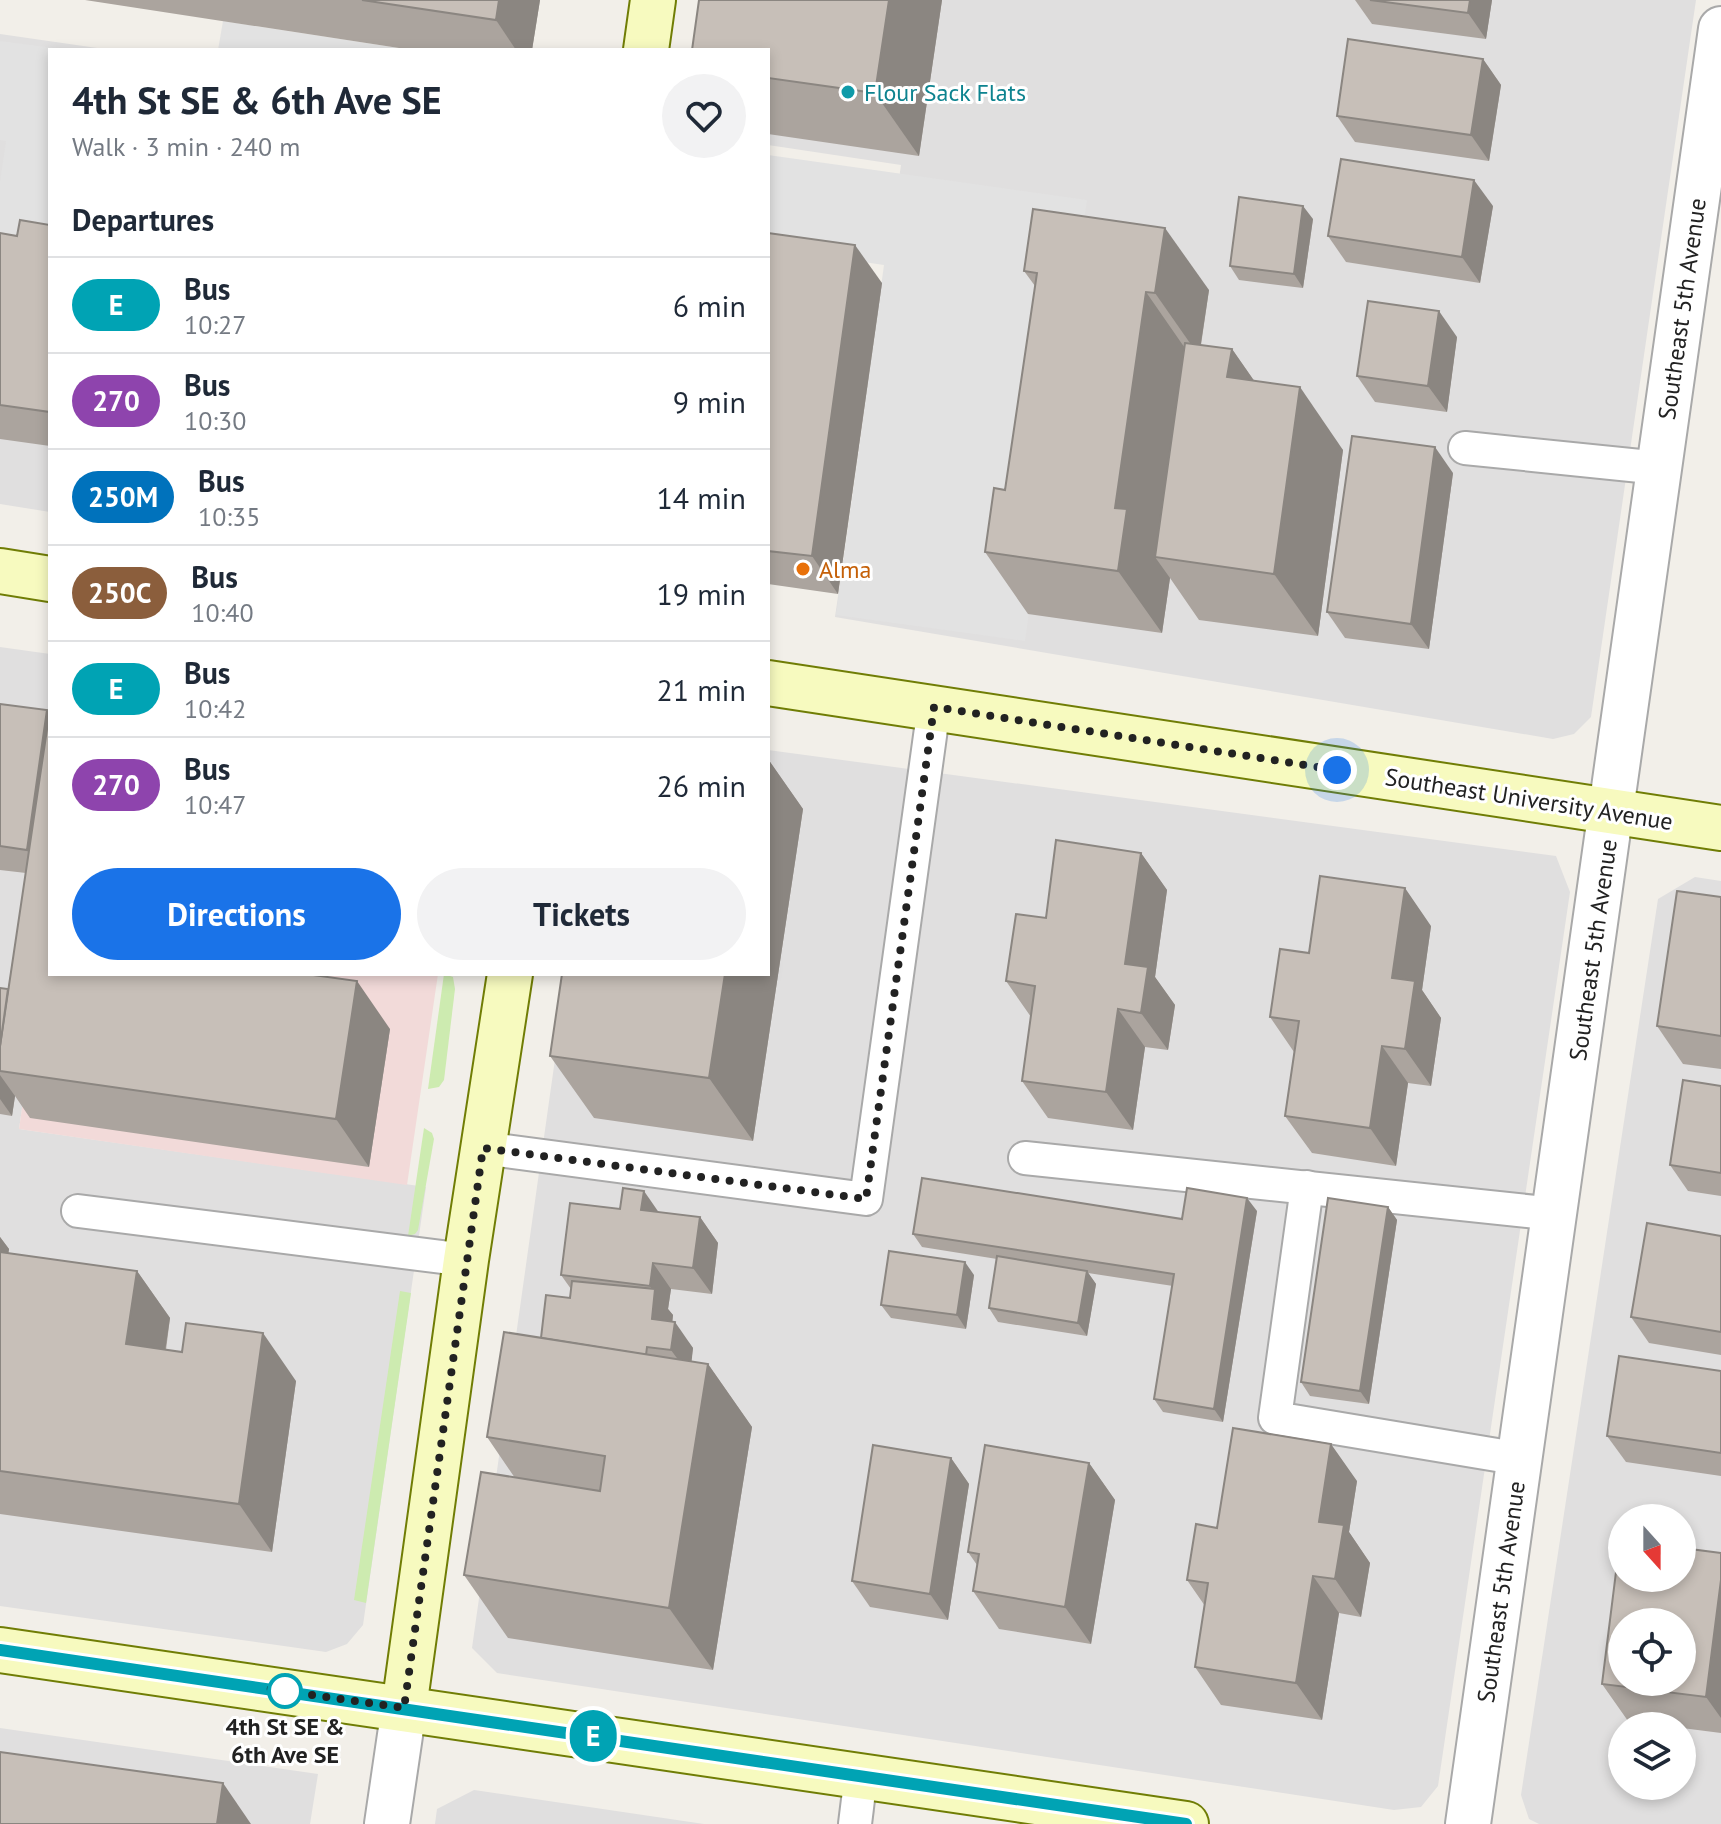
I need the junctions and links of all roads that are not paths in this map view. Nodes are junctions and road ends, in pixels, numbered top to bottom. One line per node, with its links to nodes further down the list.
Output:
1 (653, 0): 3 (main road)
2 (1721, 29): 5 (street, Southeast 5th Avenue)
3 (646, 48)
4 (1465, 448): 5 (lane)
5 (1660, 468): 10 (street, Southeast 5th Avenue)
6 (0, 571): 7 (main road)
7 (48, 579)
8 (770, 683): 9 (main road, Southeast University Avenue)
9 (934, 707): 10 (main road, Southeast University Avenue); 13 (lane)
10 (1612, 813): 11 (main road, Southeast University Avenue); 17 (street, Southeast 5th Avenue)
11 (1721, 828)
12 (510, 976): 13 (main road)
13 (483, 1148): 18 (main road)
14 (1025, 1158): 15 (lane)
15 (1307, 1187): 17 (lane); 19 (lane)
16 (78, 1211): 18 (lane)
17 (1555, 1214): 19 (street, Southeast 5th Avenue)
18 (466, 1260): 21 (main road)
19 (1521, 1459): 26 (street, Southeast 5th Avenue)
20 (0, 1650): 21 (main road)
21 (404, 1708): 22 (main road); 23 (street)
22 (861, 1775): 24 (lane); 25 (main road)
23 (387, 1824)
24 (855, 1824)
25 (1186, 1824)
26 (1468, 1824)

